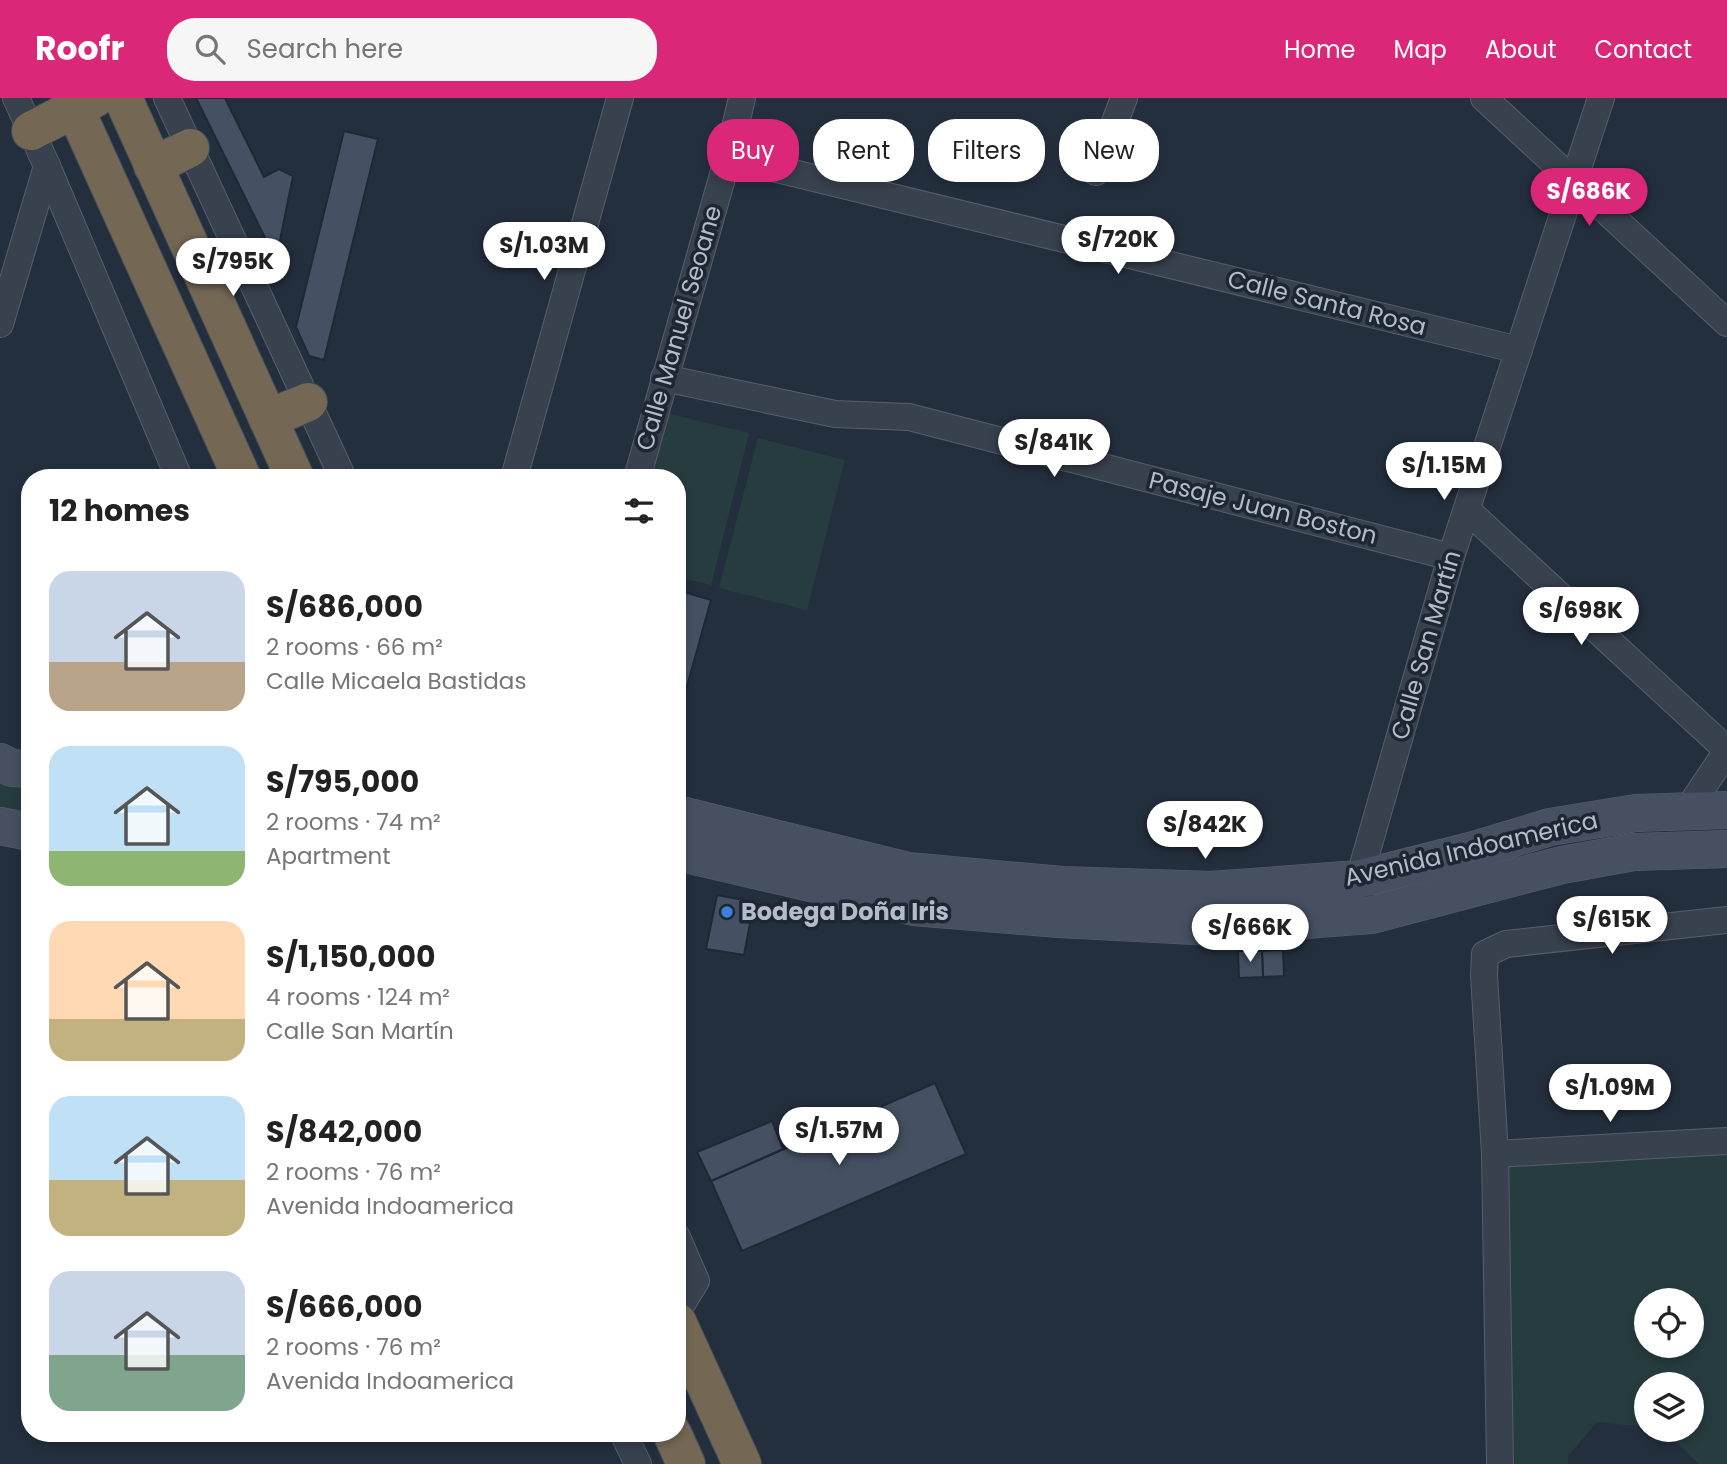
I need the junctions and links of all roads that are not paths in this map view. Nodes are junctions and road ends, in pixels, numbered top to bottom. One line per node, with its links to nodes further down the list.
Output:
1 (123, 98): 14 (highway)
2 (167, 98): 12 (street)
3 (620, 98): 28 (street)
4 (742, 98): 10 (street, Calle Manuel Seoane)
5 (1124, 98): 11 (street)
6 (1484, 98): 17 (street)
7 (1601, 98): 17 (street, Calle San Martín)
8 (80, 102): 9 (highway); 25 (highway)
9 (24, 115): 13 (street)
10 (737, 119)
11 (1116, 119)
12 (190, 148): 14 (highway); 22 (street)
13 (47, 166): 19 (street); 24 (street)
14 (153, 166): 23 (highway)
15 (799, 174): 20 (street, Calle Santa Rosa)
16 (721, 182): 21 (street, Calle Manuel Seoane)
17 (1574, 182): 18 (street); 20 (street, Calle San Martín)
18 (1727, 323)
19 (0, 324)
20 (1519, 350): 30 (street, Calle San Martín)
21 (664, 379): 29 (street, Calle Manuel Seoane); 31 (street, Pasaje Juan Boston)
22 (308, 402): 23 (highway); 27 (street)
23 (268, 419): 26 (highway)
24 (175, 469)
25 (238, 469)
26 (291, 469)
27 (339, 469)
28 (517, 469)
29 (639, 469)
30 (1467, 510): 31 (street, Calle San Martín); 32 (street)
31 (1451, 557): 42 (street, Calle San Martín)
32 (1727, 750): 36 (street)
33 (0, 762): 34 (main road)
34 (21, 768)
35 (1727, 810): 36 (main road, Avenida Indoamerica)
36 (1686, 812): 42 (main road, Avenida Indoamerica)
37 (686, 816): 42 (main road, Avenida Indoamerica)
38 (0, 827): 39 (main road)
39 (21, 830)
40 (1727, 849): 43 (main road, Avenida Indoamerica)
41 (686, 854): 43 (main road, Avenida Indoamerica)
42 (1359, 879): 43 (street, Calle San Martín)
43 (1364, 916)
44 (1727, 920): 46 (street)
45 (1727, 1141): 46 (street)
46 (1495, 1154): 55 (street)
47 (686, 1258): 48 (street)
48 (686, 1297)
49 (686, 1342): 54 (highway)
50 (628, 1442): 52 (street)
51 (676, 1442): 53 (highway)
52 (638, 1464)
53 (686, 1464)
54 (742, 1464)
55 (1500, 1464)

